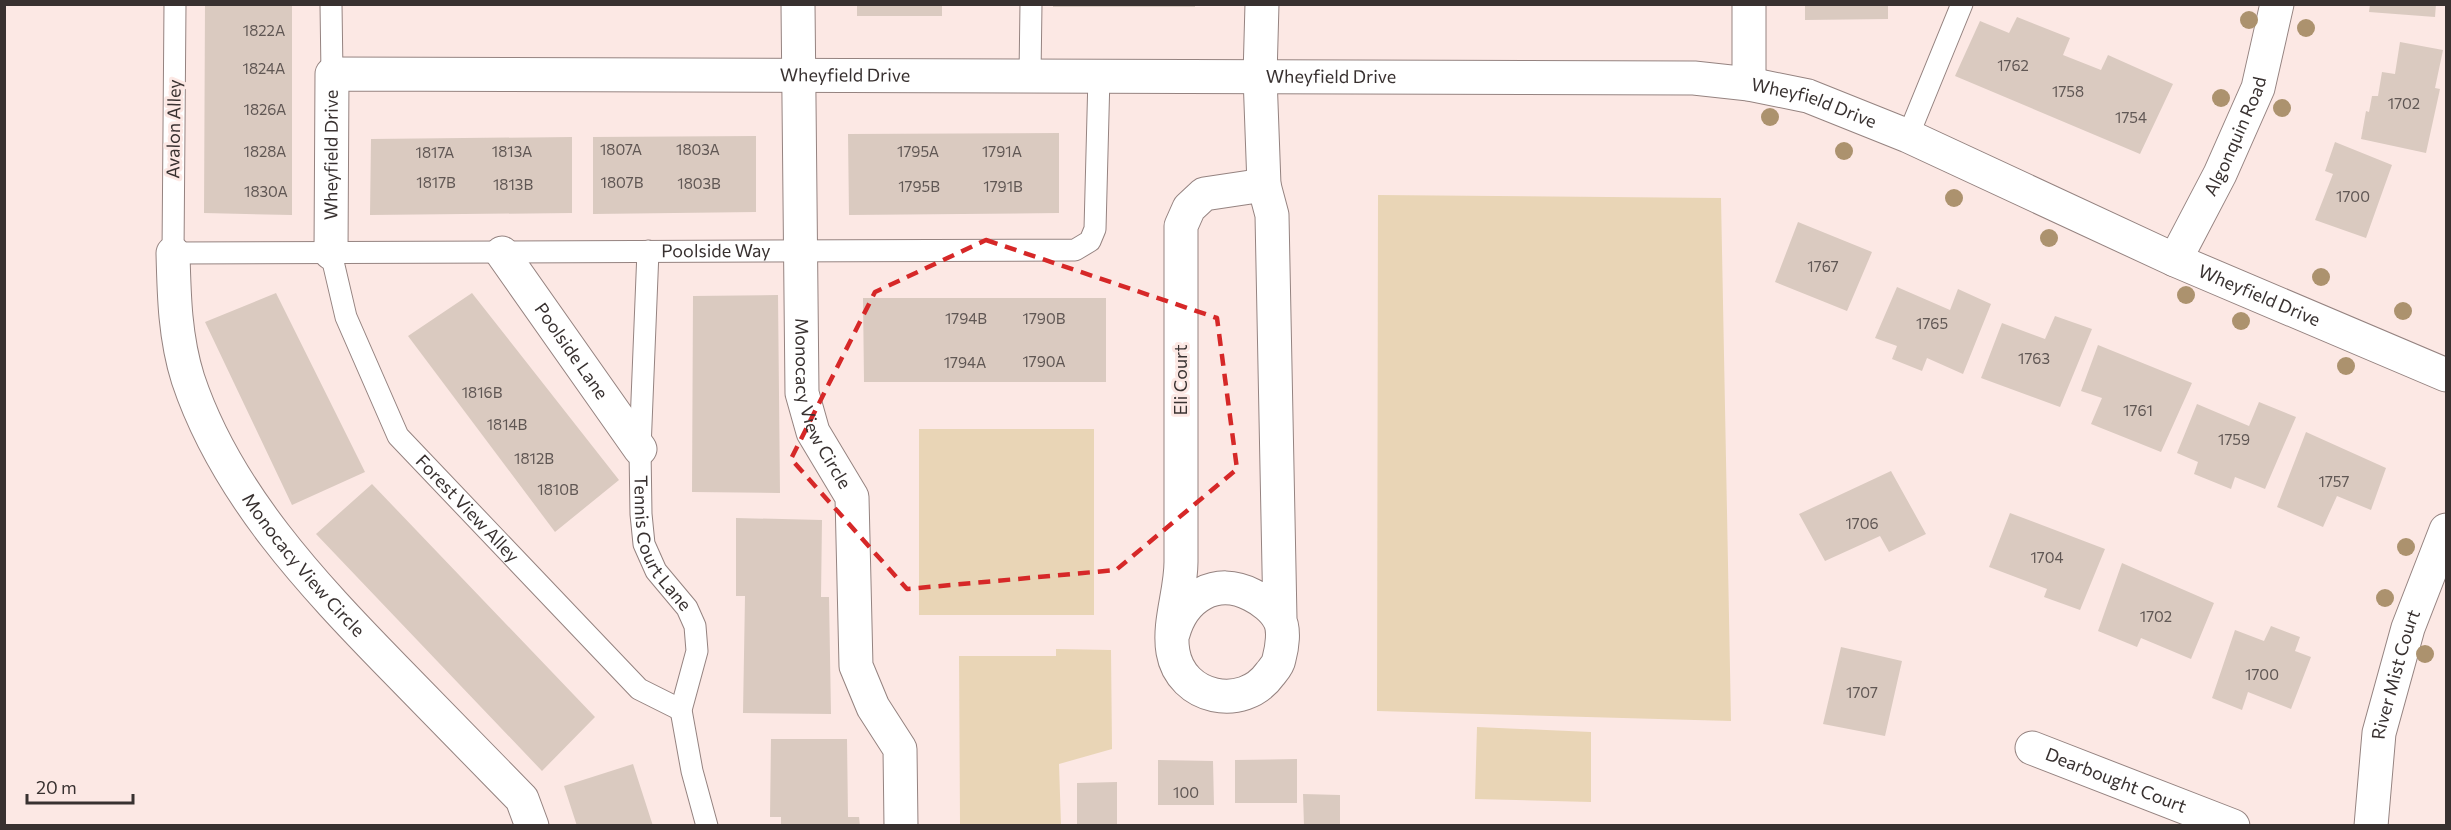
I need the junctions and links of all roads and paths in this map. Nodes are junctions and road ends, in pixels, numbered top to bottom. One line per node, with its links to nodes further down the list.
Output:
1 (175, 4): 19 (lane, Avalon Alley)
2 (331, 4): 9 (lane)
3 (798, 4): 10 (street, Monocacy View Circle)
4 (1031, 4): 11 (lane)
5 (1262, 4): 13 (street, Eli Court)
6 (1749, 4): 14 (street)
7 (1962, 4): 15 (lane)
8 (2277, 4): 22 (street, Algonquin Road)
9 (332, 74): 10 (street, Wheyfield Drive); 20 (street, Wheyfield Drive)
10 (799, 75): 11 (street, Wheyfield Drive); 17 (street, Monocacy View Circle)
11 (1030, 75): 12 (street, Wheyfield Drive)
12 (1099, 76): 13 (street, Wheyfield Drive); 17 (lane, Poolside Way)
13 (1260, 76): 14 (street, Wheyfield Drive); 16 (street, Eli Court)
14 (1749, 84): 15 (street, Wheyfield Drive)
15 (1908, 136): 22 (street, Wheyfield Drive)
16 (1264, 185): 26 (street, Eli Court); 27 (street, Eli Court)
17 (800, 250): 18 (lane, Poolside Way); 32 (street, Monocacy View Circle)
18 (648, 251): 21 (lane, Poolside Way); 24 (lane, Tennis Court Lane)
19 (172, 253): 20 (lane, Poolside Way); 30 (street, Monocacy View Circle)
20 (331, 253): 21 (lane, Poolside Way); 28 (lane, Forest View Alley)
21 (502, 253): 24 (street, Poolside Lane)
22 (2175, 260): 23 (street, Wheyfield Drive)
23 (2446, 375)
24 (640, 449): 28 (lane, Tennis Court Lane)
25 (2446, 530): 34 (street, River Mist Court)
26 (1280, 619): 27 (street); 27 (street, Eli Court)
27 (1173, 634)
28 (681, 710): 31 (lane, Tennis Court Lane)
29 (2032, 748): 33 (street, Dearbought Court)
30 (532, 825)
31 (707, 825)
32 (901, 825)
33 (2233, 825)
34 (2371, 825)

